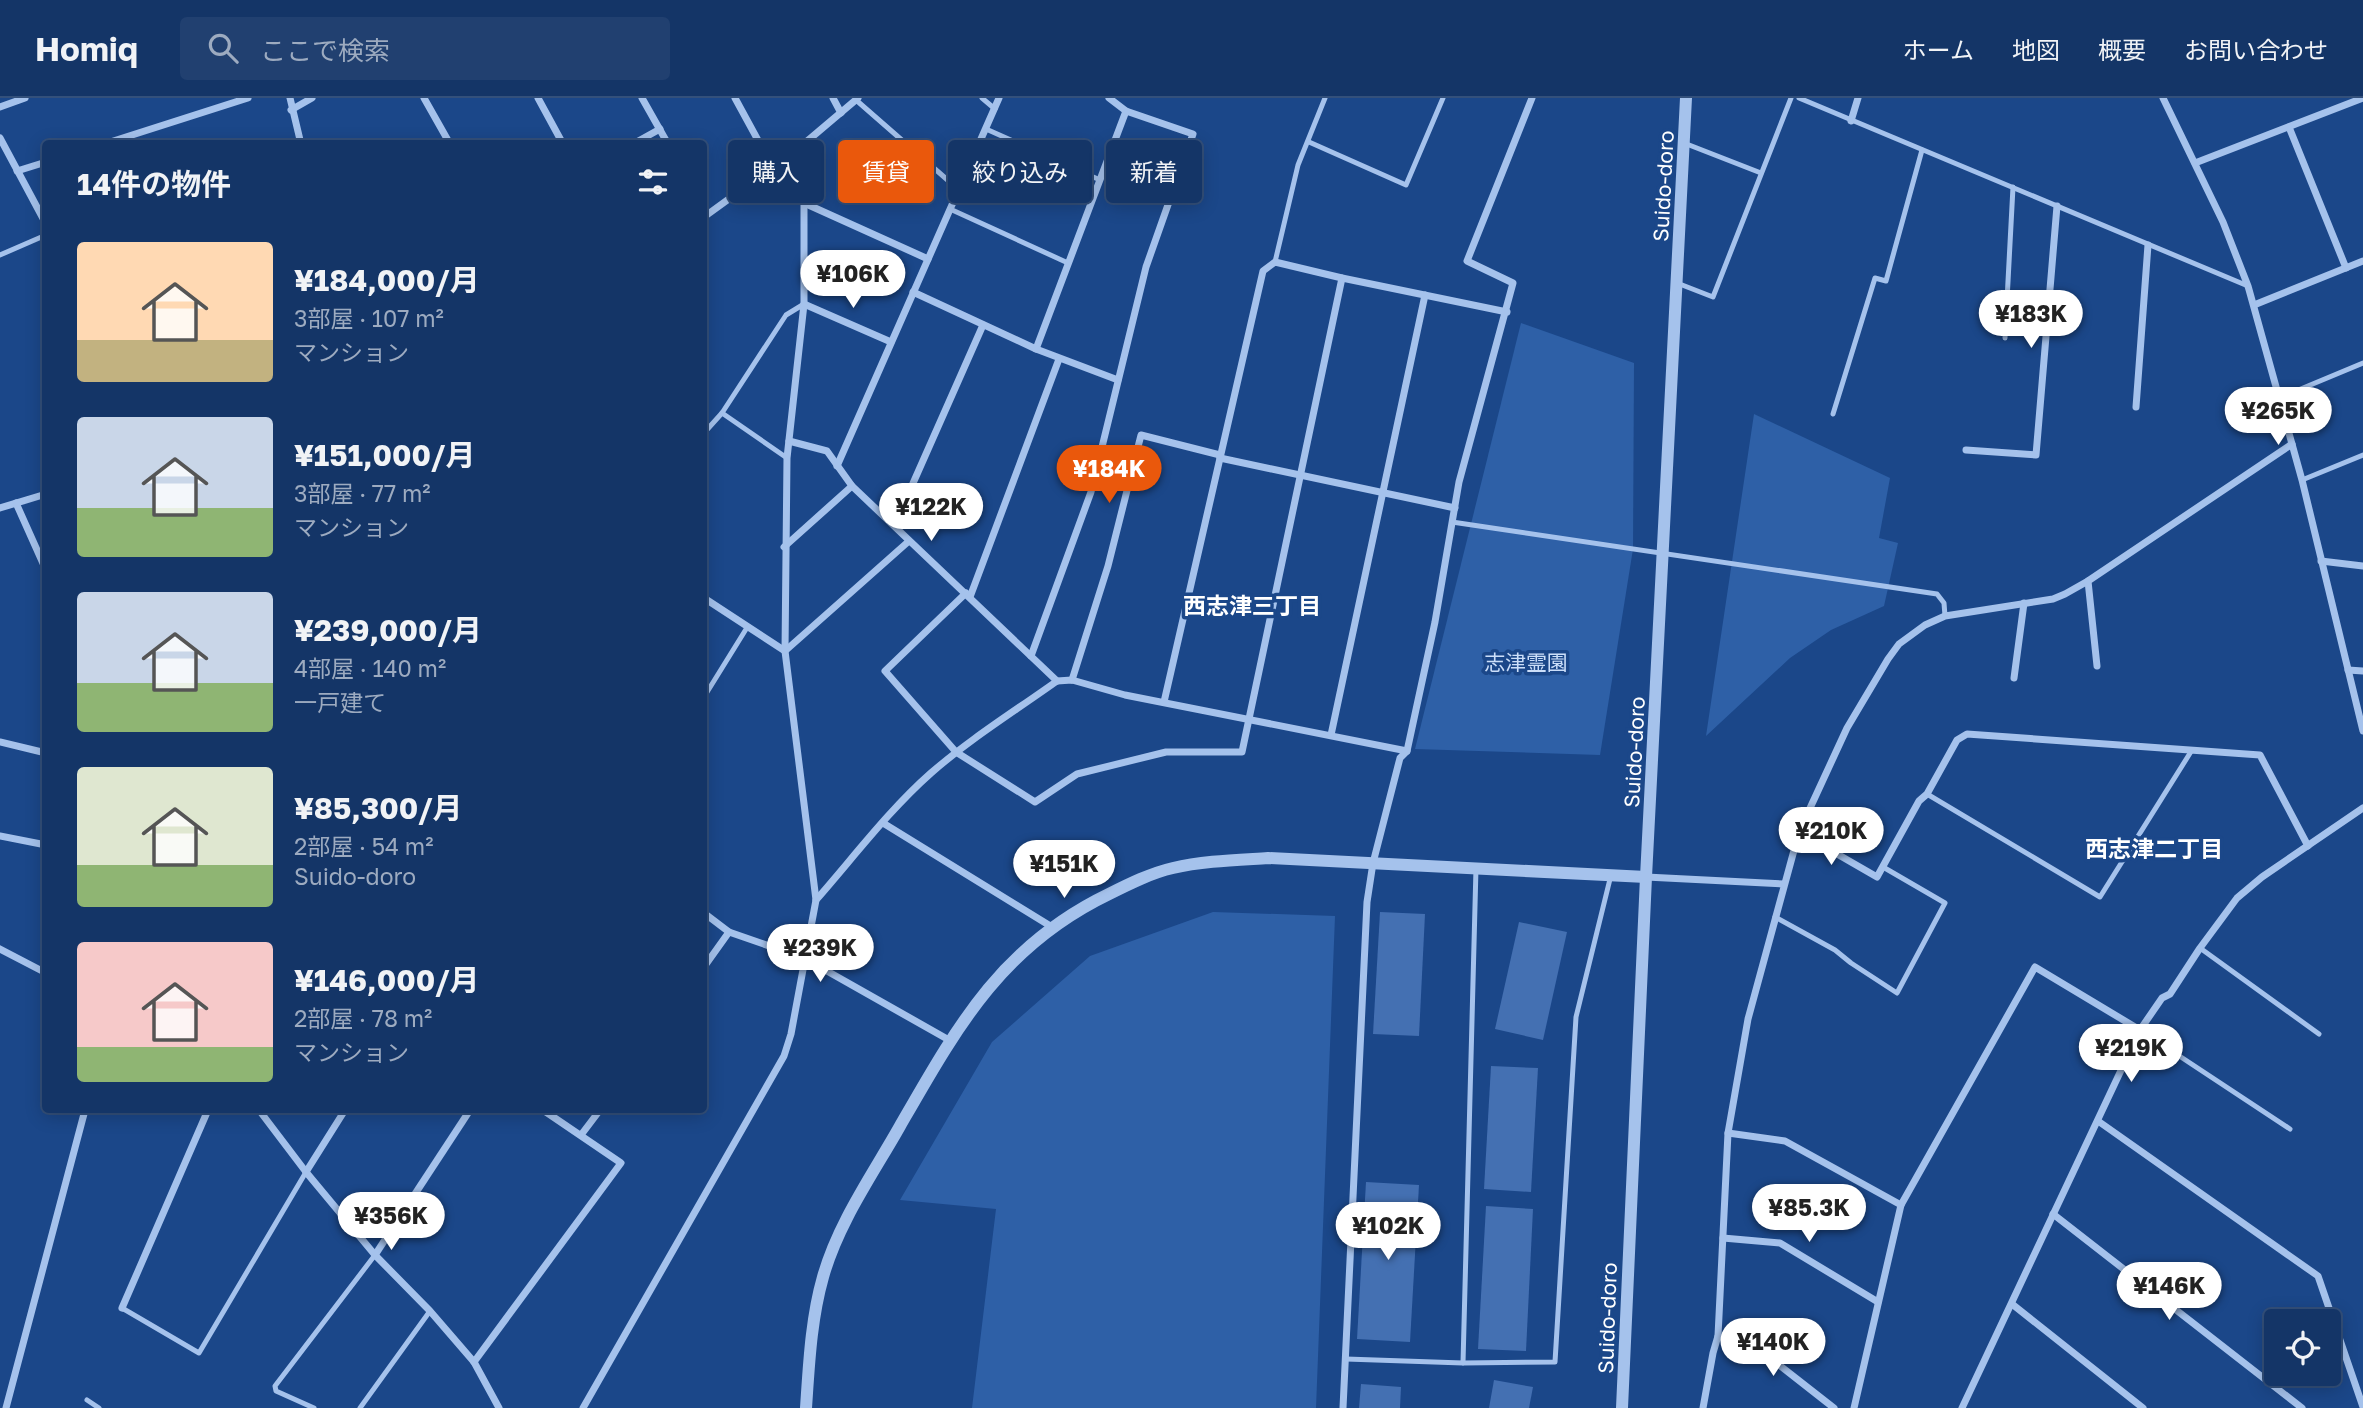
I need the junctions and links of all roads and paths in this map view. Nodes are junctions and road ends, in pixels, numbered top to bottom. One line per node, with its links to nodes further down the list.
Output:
1 (25, 98): 23 (street)
2 (248, 98): 33 (street)
3 (290, 98): 25 (street)
4 (312, 98): 25 (street)
5 (424, 98): 35 (street)
6 (538, 98): 36 (street)
7 (642, 98): 30 (street)
8 (735, 98): 39 (street)
9 (833, 98): 27 (street)
10 (982, 98): 24 (lane)
11 (999, 98): 24 (street)
12 (1109, 98): 26 (street)
13 (1325, 98): 42 (lane)
14 (1443, 98): 42 (lane)
15 (1532, 98): 74 (street)
16 (1686, 98): 43 (street, Suido-doro)
17 (1791, 98): 48 (lane)
18 (1799, 98): 28 (lane)
19 (1857, 98): 28 (street)
20 (2163, 98): 46 (street)
21 (2363, 98): 29 (street)
22 (857, 99): 27 (street); 49 (lane)
23 (0, 107)
24 (995, 109): 31 (street)
25 (291, 110): 34 (street)
26 (1126, 111): 50 (street); 81 (street)
27 (841, 113): 40 (street)
28 (1851, 121): 44 (lane)
29 (2289, 127): 46 (street); 66 (street)
30 (660, 129): 37 (street); 38 (street)
31 (985, 129): 41 (street); 50 (lane)
32 (0, 138): 47 (street)
33 (117, 140)
34 (300, 140)
35 (448, 140)
36 (561, 140)
37 (639, 140)
38 (666, 140)
39 (758, 140)
40 (809, 140)
41 (980, 140)
42 (1308, 142): 64 (lane)
43 (1684, 143): 48 (lane); 68 (street, Suido-doro)
44 (1922, 150): 51 (lane); 85 (lane)
45 (42, 163): 47 (street)
46 (2195, 163): 69 (street)
47 (17, 171): 58 (street)
48 (1762, 173): 68 (lane)
49 (948, 180)
50 (1100, 180): 65 (street)
51 (2013, 187): 55 (lane); 76 (lane)
52 (728, 197): 57 (street)
53 (953, 203): 56 (street)
54 (804, 204): 62 (street); 72 (street)
55 (2057, 206): 60 (lane); 89 (street)
56 (950, 209): 62 (street); 65 (lane)
57 (707, 212)
58 (42, 217)
59 (42, 237): 61 (lane)
60 (2148, 245): 69 (lane); 83 (street)
61 (0, 254)
62 (928, 259): 70 (street)
63 (2363, 261): 66 (street)
64 (1275, 262): 67 (street); 91 (street)
65 (1068, 263): 78 (street)
66 (2346, 268): 73 (street)
67 (1342, 278): 71 (street); 94 (street)
68 (1677, 283): 106 (street, Suido-doro)
69 (2248, 286): 73 (street)
70 (913, 292): 75 (street); 77 (street)
71 (1425, 295): 74 (street); 97 (street)
72 (804, 304): 77 (street); 84 (lane); 87 (street)
73 (2254, 306): 82 (street)
74 (1507, 312): 101 (street)
75 (983, 325): 78 (street); 103 (street)
76 (2005, 338)
77 (891, 342): 93 (street)
78 (1036, 349): 79 (street)
79 (1059, 359): 81 (street); 111 (street)
80 (2363, 363): 82 (lane)
81 (1118, 380): 117 (street)
82 (2279, 398): 88 (street)
83 (2136, 407)
84 (722, 413): 86 (lane); 92 (lane)
85 (1833, 414)
86 (707, 430)
87 (789, 441): 92 (street); 93 (street)
88 (2292, 444): 95 (street); 110 (street)
89 (1966, 450)
90 (2363, 455): 95 (lane)
91 (1220, 457): 94 (street); 122 (street); 125 (street)
92 (787, 458): 105 (street)
93 (837, 466): 96 (street)
94 (1300, 476): 97 (street); 126 (street)
95 (2302, 480): 108 (street)
96 (852, 486): 103 (street); 105 (street)
97 (1383, 493): 101 (street); 128 (street)
98 (42, 495): 99 (street)
99 (16, 503): 100 (street); 107 (street)
100 (0, 508)
101 (1455, 508): 102 (street)
102 (1452, 522): 106 (lane); 131 (street)
103 (895, 524): 104 (street)
104 (909, 541): 111 (street); 116 (street)
105 (784, 547): 116 (street)
106 (1663, 554): 114 (lane); 145 (street, Suido-doro)
107 (42, 561)
108 (2321, 561): 109 (street); 119 (street)
109 (2363, 566)
110 (2088, 581): 113 (street); 118 (street)
111 (968, 595): 117 (street); 133 (street)
112 (707, 600): 115 (street)
113 (2024, 603): 114 (street); 121 (street)
114 (1945, 616): 137 (street)
115 (748, 626): 116 (street); 124 (lane)
116 (785, 651): 147 (street)
117 (1031, 656): 123 (street)
118 (2097, 666)
119 (2348, 670): 120 (street); 127 (street)
120 (2363, 671)
121 (2014, 678)
122 (1072, 680): 123 (street); 125 (street)
123 (1057, 681): 133 (street)
124 (707, 692)
125 (1164, 702): 126 (street)
126 (1248, 718): 128 (street); 133 (street)
127 (2363, 731)
128 (1331, 735): 131 (street)
129 (0, 742): 132 (street)
130 (2192, 750): 134 (street); 134 (lane); 140 (street)
131 (1407, 751): 141 (street)
132 (42, 752)
133 (956, 752): 136 (street)
134 (1927, 794): 142 (street)
135 (2363, 808): 140 (street)
136 (883, 823): 147 (street); 150 (street)
137 (1798, 832): 142 (street); 146 (street)
138 (0, 836): 139 (street)
139 (42, 844)
140 (2308, 846): 152 (street)
141 (1373, 863): 143 (street); 150 (street); 181 (street)
142 (1883, 867): 149 (lane)
143 (1476, 868): 144 (street); 183 (lane)
144 (1611, 875): 145 (street); 183 (lane)
145 (1646, 877): 146 (street); 194 (street, Suido-doro)
146 (1784, 884): 149 (street)
147 (816, 900): 154 (street)
148 (707, 915): 151 (street)
149 (1775, 917): 169 (street)
150 (1052, 927): 159 (street)
151 (729, 932): 154 (street); 155 (street)
152 (2200, 948): 157 (street); 158 (lane)
153 (0, 949): 156 (street)
154 (804, 958): 159 (street); 191 (street)
155 (707, 963)
156 (42, 971)
157 (2140, 1030): 167 (street); 168 (lane); 172 (street)
158 (2319, 1034)
159 (949, 1040): 192 (street)
160 (84, 1113): 186 (street)
161 (207, 1113): 178 (street)
162 (261, 1113): 171 (street)
163 (343, 1113): 171 (street)
164 (468, 1113): 175 (street)
165 (548, 1113): 170 (street)
166 (598, 1113): 170 (street)
167 (2098, 1121): 173 (street); 185 (street)
168 (2290, 1129)
169 (1728, 1133): 172 (street); 174 (street)
170 (581, 1135): 182 (street)
171 (306, 1172): 175 (street); 178 (lane)
172 (1901, 1205): 176 (street)
173 (2053, 1214): 177 (street); 200 (street)
174 (1723, 1238): 176 (street); 180 (street)
175 (375, 1255): 179 (street); 188 (lane)
176 (1878, 1302): 197 (street)
177 (2012, 1304): 198 (street); 199 (street)
178 (122, 1308)
179 (430, 1311): 182 (street); 189 (lane)
180 (1718, 1336): 195 (street); 196 (street)
181 (1346, 1359): 183 (lane); 193 (street)
182 (474, 1362): 190 (street)
183 (1463, 1363)
184 (87, 1400): 187 (lane)
185 (2362, 1407)
186 (6, 1408)
187 (99, 1408)
188 (314, 1408)
189 (360, 1408)
190 (499, 1408)
191 (583, 1408)
192 (806, 1408)
193 (1343, 1408)
194 (1622, 1408)
195 (1703, 1408)
196 (1834, 1408)
197 (1854, 1408)
198 (1962, 1408)
199 (2143, 1408)
200 (2302, 1408)

